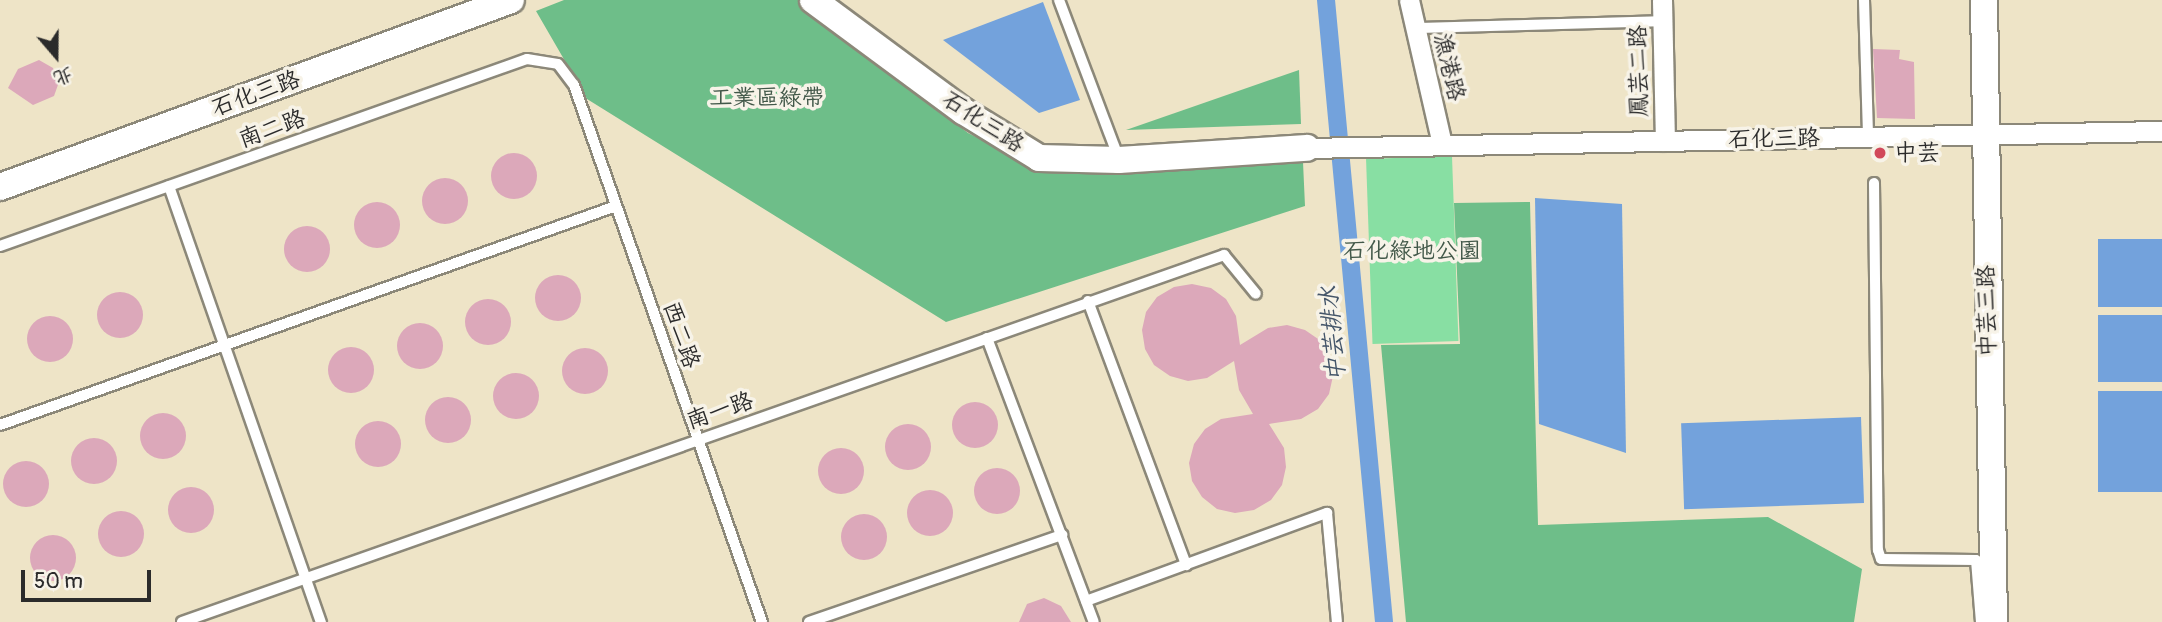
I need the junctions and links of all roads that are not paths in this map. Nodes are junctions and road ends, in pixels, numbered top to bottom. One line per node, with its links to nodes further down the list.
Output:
1 (511, 0): 20 (street, 石化三路)
2 (813, 0): 17 (street, 石化三路)
3 (1059, 0): 17 (lane)
4 (1409, 0): 9 (street, 漁港路)
5 (1662, 0): 8 (street, 鳳芸二路)
6 (1864, 0): 13 (lane)
7 (1984, 0): 12 (street, 中芸三路)
8 (1663, 21): 9 (lane); 14 (street, 鳳芸二路)
9 (1415, 28): 15 (street, 漁港路)
10 (558, 64): 19 (lane, 南二路); 21 (lane, 西二路)
11 (2162, 131): 12 (street, 石化三路)
12 (1984, 135): 13 (street, 石化三路); 40 (street, 中芸三路)
13 (1868, 137): 14 (street, 石化三路)
14 (1665, 141): 15 (street, 石化三路)
15 (1442, 144): 16 (street, 石化三路)
16 (1307, 148): 17 (street, 石化三路)
17 (1119, 159)
18 (1874, 183): 39 (lane)
19 (169, 186): 22 (lane, 南二路); 26 (lane)
20 (0, 187)
21 (616, 206): 26 (lane); 28 (lane, 西二路)
22 (0, 246)
23 (1256, 294): 24 (lane, 南一路)
24 (1088, 301): 25 (lane, 南一路); 30 (lane)
25 (987, 338): 28 (lane, 南一路); 29 (lane)
26 (224, 345): 27 (lane); 31 (lane)
27 (0, 425)
28 (697, 439): 31 (lane, 南一路); 35 (lane, 西二路)
29 (1062, 535): 32 (lane); 36 (lane)
30 (1186, 565): 32 (lane); 38 (lane)
31 (306, 578): 33 (lane, 南一路); 34 (lane)
32 (1086, 601): 37 (lane)
33 (182, 622)
34 (321, 622)
35 (762, 622)
36 (809, 622)
37 (1094, 622)
38 (1338, 622)
39 (1981, 622)
40 (1994, 622)

